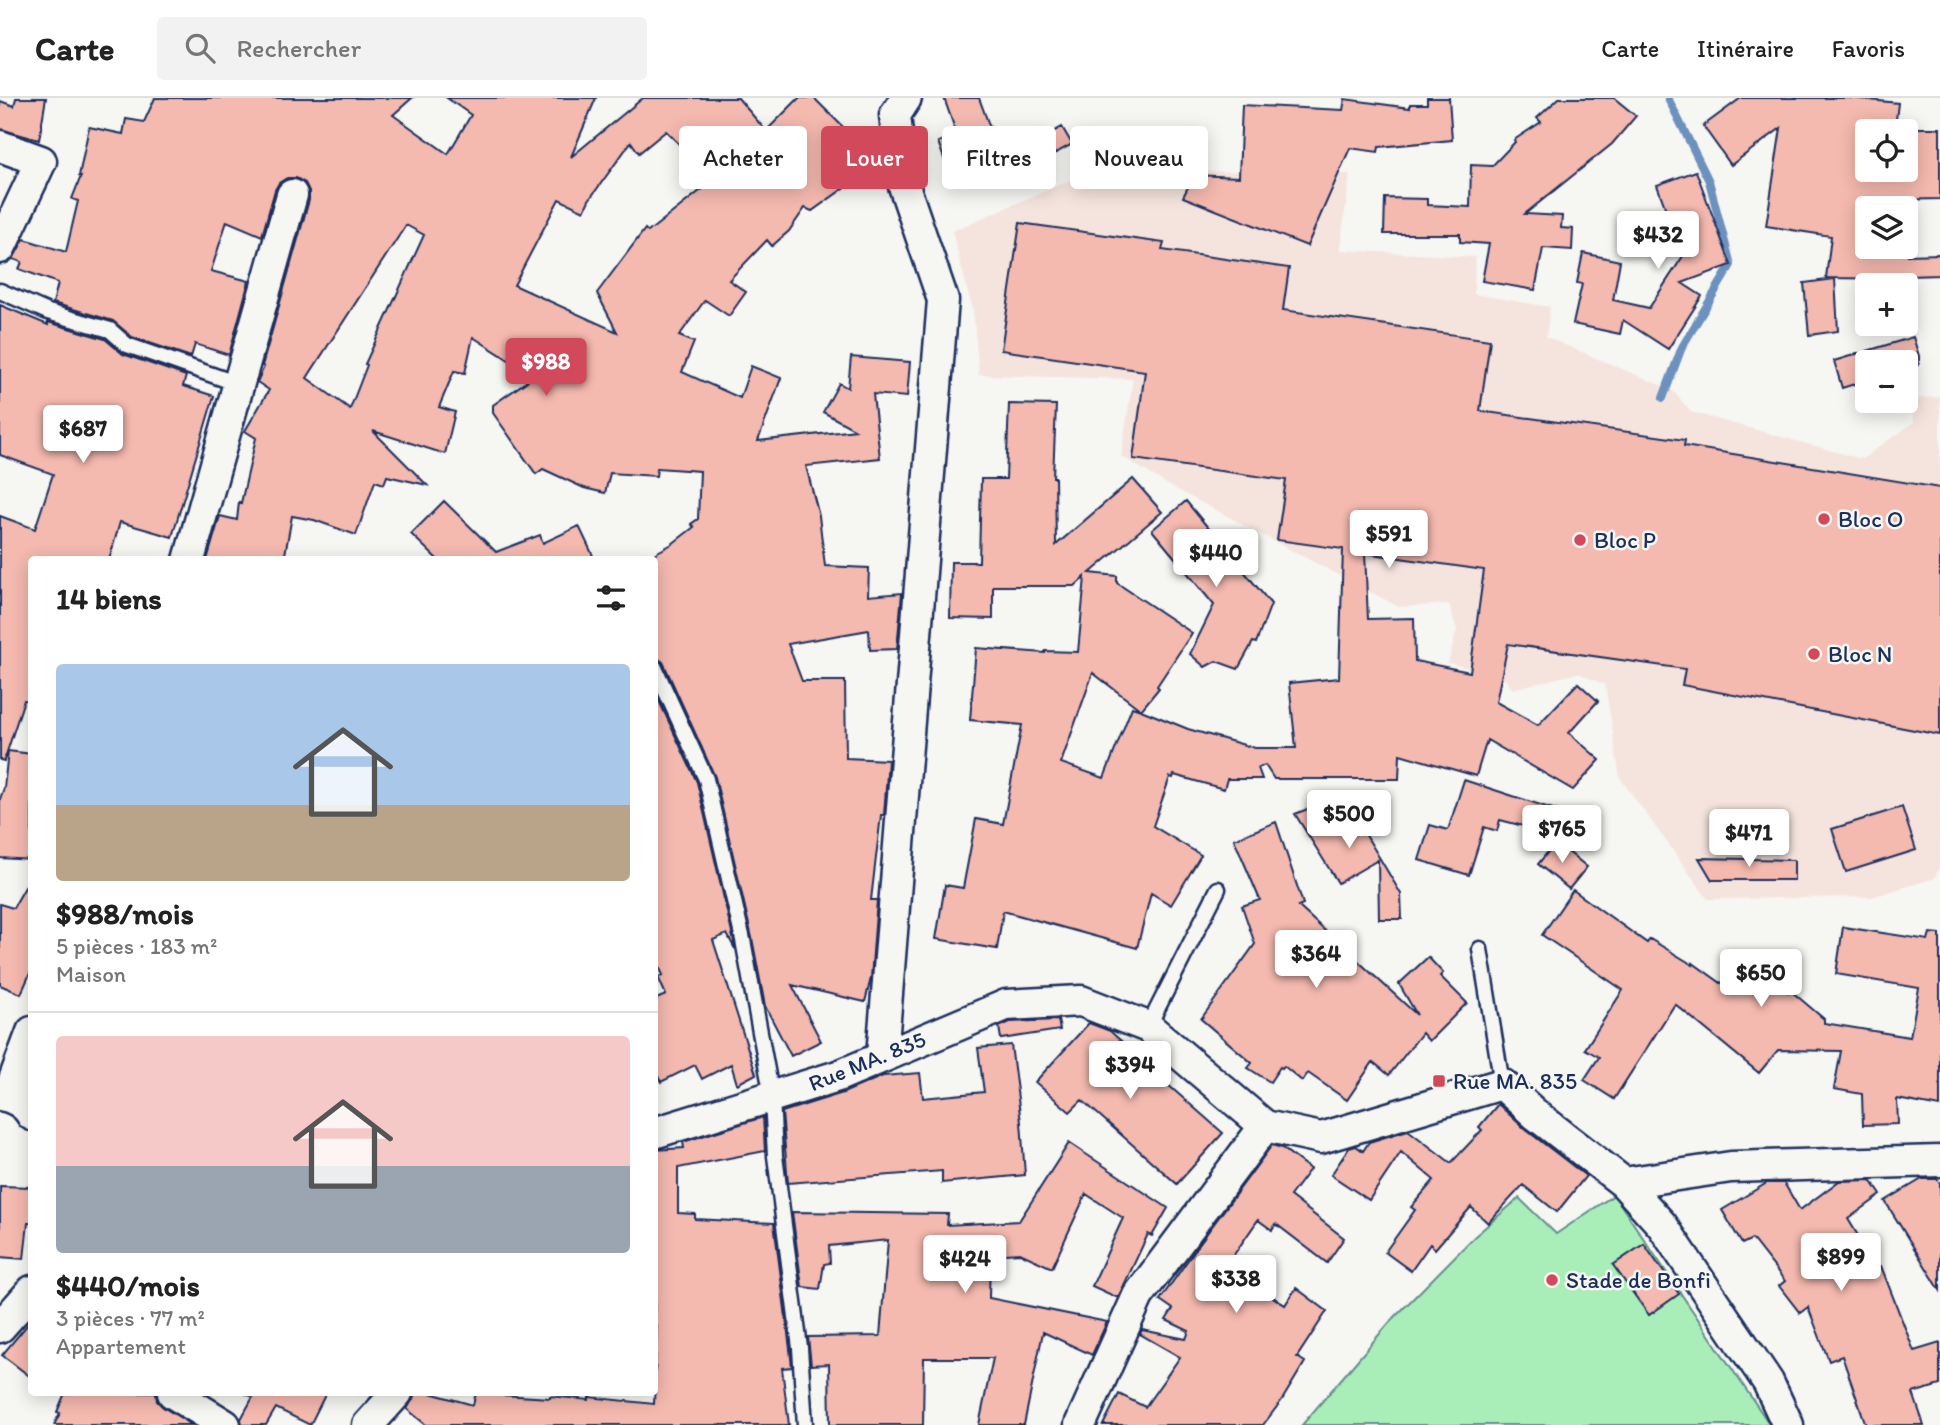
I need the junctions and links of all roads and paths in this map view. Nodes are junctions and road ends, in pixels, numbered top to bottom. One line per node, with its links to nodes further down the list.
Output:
1 (906, 98): 13 (street)
2 (0, 146): 4 (street)
3 (292, 195): 6 (street)
4 (0, 248)
5 (0, 291): 6 (lane)
6 (238, 384): 7 (street)
7 (191, 556)
8 (658, 675): 16 (lane)
9 (1218, 890): 11 (lane)
10 (1480, 949): 14 (lane)
11 (1148, 1027): 13 (street, Rue MA. 835); 18 (street, Rue MA. 835)
12 (28, 1040): 15 (street)
13 (883, 1056): 16 (street, Rue MA. 835)
14 (1502, 1084): 18 (street, Rue MA. 835); 21 (street)
15 (4, 1096): 17 (street)
16 (772, 1097): 19 (street, Rue MA. 835); 28 (lane)
17 (28, 1108)
18 (1265, 1126): 29 (street)
19 (658, 1132)
20 (1940, 1161): 21 (street)
21 (1624, 1183): 30 (street)
22 (28, 1295): 23 (street)
23 (0, 1326)
24 (178, 1396): 26 (street)
25 (394, 1396): 27 (street)
26 (225, 1425)
27 (368, 1425)
28 (806, 1425)
29 (1080, 1425)
30 (1788, 1425)

